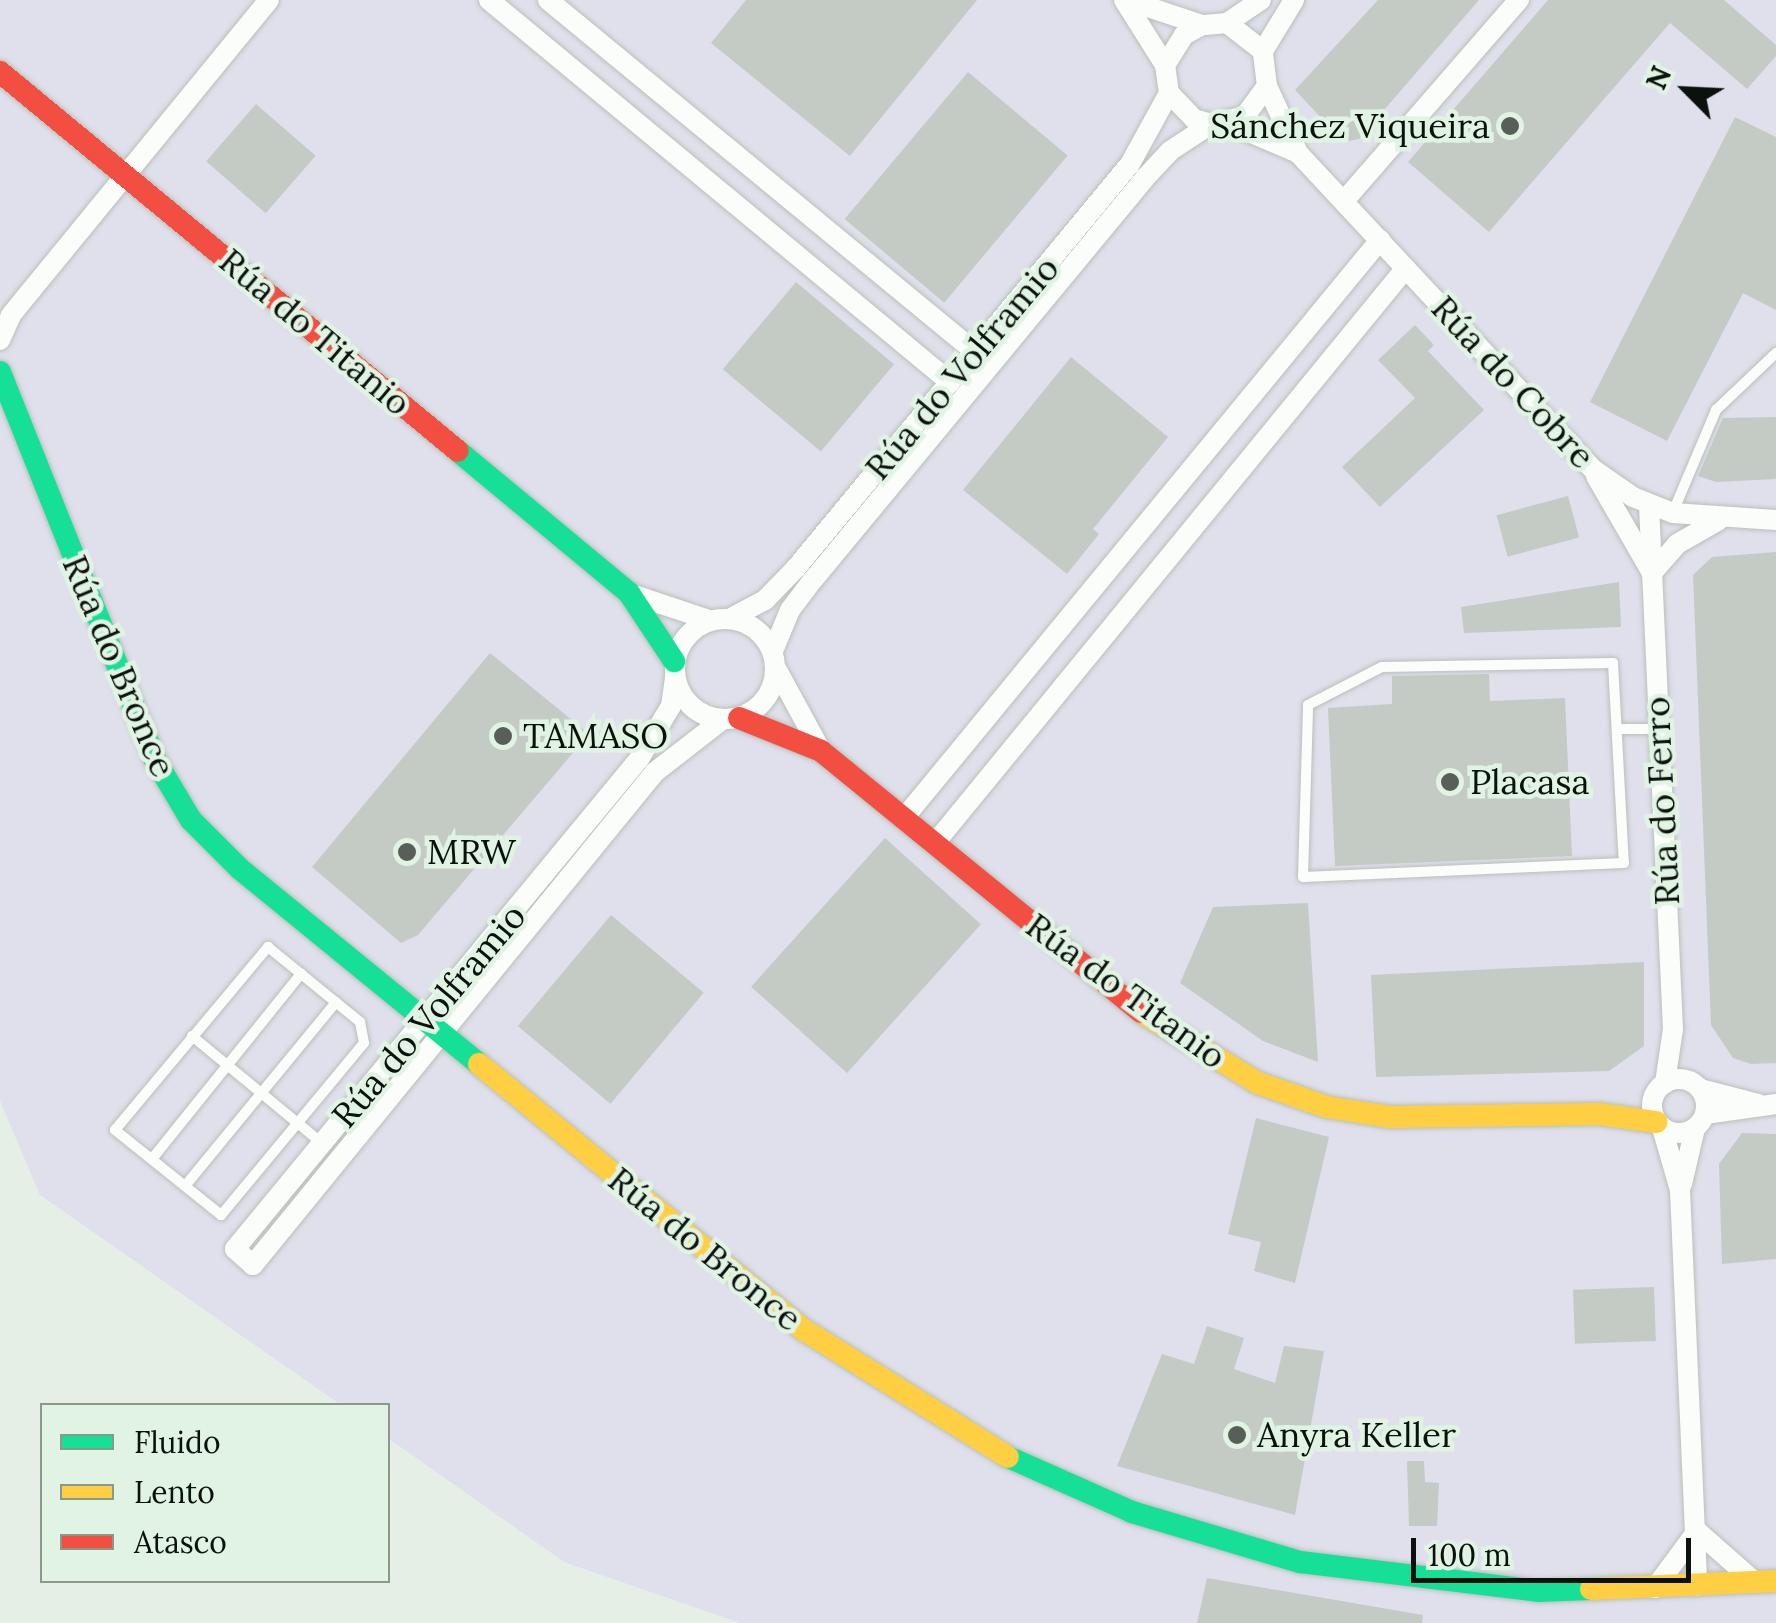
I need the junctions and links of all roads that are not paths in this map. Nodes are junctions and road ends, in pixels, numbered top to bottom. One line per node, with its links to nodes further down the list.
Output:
1 (269, 0): 17 (street)
2 (489, 0): 25 (street)
3 (548, 0): 22 (street)
4 (1125, 0): 9 (street); 11 (street)
5 (1261, 0): 8 (street)
6 (1294, 0): 10 (street)
7 (1519, 0): 18 (street)
8 (1227, 23): 9 (street); 10 (street)
9 (1202, 24): 11 (street)
10 (1263, 51): 13 (street)
11 (1165, 65): 14 (street)
12 (0, 72): 17 (street, Rúa do Titanio)
13 (1266, 86): 15 (street); 16 (street)
14 (1169, 93): 15 (street); 22 (street, Rúa do Volframio)
15 (1220, 124): 16 (street); 34 (street, Rúa do Volframio)
16 (1298, 152): 18 (street, Rúa do Cobre)
17 (126, 175): 21 (street); 32 (street, Rúa do Titanio)
18 (1344, 201): 19 (street, Rúa do Cobre)
19 (1380, 240): 20 (street, Rúa do Cobre); 40 (street)
20 (1406, 268): 26 (street, Rúa do Cobre); 41 (street)
21 (0, 340)
22 (974, 352): 25 (street, Rúa do Volframio)
23 (1776, 353): 28 (lane)
24 (0, 372): 44 (street, Rúa do Bronce)
25 (950, 382): 33 (street, Rúa do Volframio)
26 (1594, 470): 27 (street, Rúa do Cobre); 31 (street, Rúa do Ferro)
27 (1650, 505): 28 (street, Rúa do Cobre); 31 (street, Rúa do Ferro)
28 (1672, 512): 29 (street, Rúa do Cobre)
29 (1718, 520): 30 (street, Rúa do Cobre); 31 (street)
30 (1776, 520)
31 (1652, 573): 38 (street, Rúa do Ferro)
32 (628, 593): 33 (street); 35 (street, Rúa do Titanio)
33 (719, 620): 34 (street); 35 (street)
34 (775, 660): 36 (street); 39 (street)
35 (675, 669): 36 (street); 44 (street, Rúa do Volframio)
36 (730, 719): 39 (street, Rúa do Titanio); 44 (street, Rúa do Volframio)
37 (1617, 729): 37 (lane); 38 (lane)
38 (1658, 729): 45 (street, Rúa do Ferro)
39 (821, 751): 40 (street, Rúa do Titanio)
40 (904, 818): 41 (street, Rúa do Titanio)
41 (934, 843): 52 (street, Rúa do Titanio)
42 (301, 974): 43 (lane); 46 (lane); 47 (lane)
43 (336, 1002): 50 (lane); 54 (lane)
44 (434, 1026): 56 (street, Rúa do Volframio); 56 (street, Rúa do Volframio); 63 (street, Rúa do Bronce)
45 (1673, 1029): 48 (street, Rúa do Ferro); 49 (street, Rúa do Ferro)
46 (192, 1036): 47 (lane); 57 (lane)
47 (227, 1064): 50 (lane); 57 (lane)
48 (1696, 1086): 49 (street, Rúa do Titanio); 51 (street); 53 (street, Rúa do Ferro)
49 (1659, 1089): 52 (street, Rúa do Titanio); 55 (street, Rúa do Ferro)
50 (261, 1093): 54 (lane); 58 (lane)
51 (1768, 1104): 53 (street)
52 (1599, 1114): 55 (street, Rúa do Titanio)
53 (1700, 1121): 55 (street); 59 (street)
54 (297, 1122): 56 (lane); 58 (lane)
55 (1659, 1125): 59 (street)
56 (322, 1144)
57 (152, 1159): 58 (lane)
58 (186, 1186)
59 (1680, 1190): 60 (street)
60 (1697, 1530): 61 (street); 62 (street); 63 (street)
61 (1765, 1582): 62 (street, Rúa do Bronce)
62 (1697, 1586): 63 (street, Rúa do Bronce)
63 (1656, 1588)

